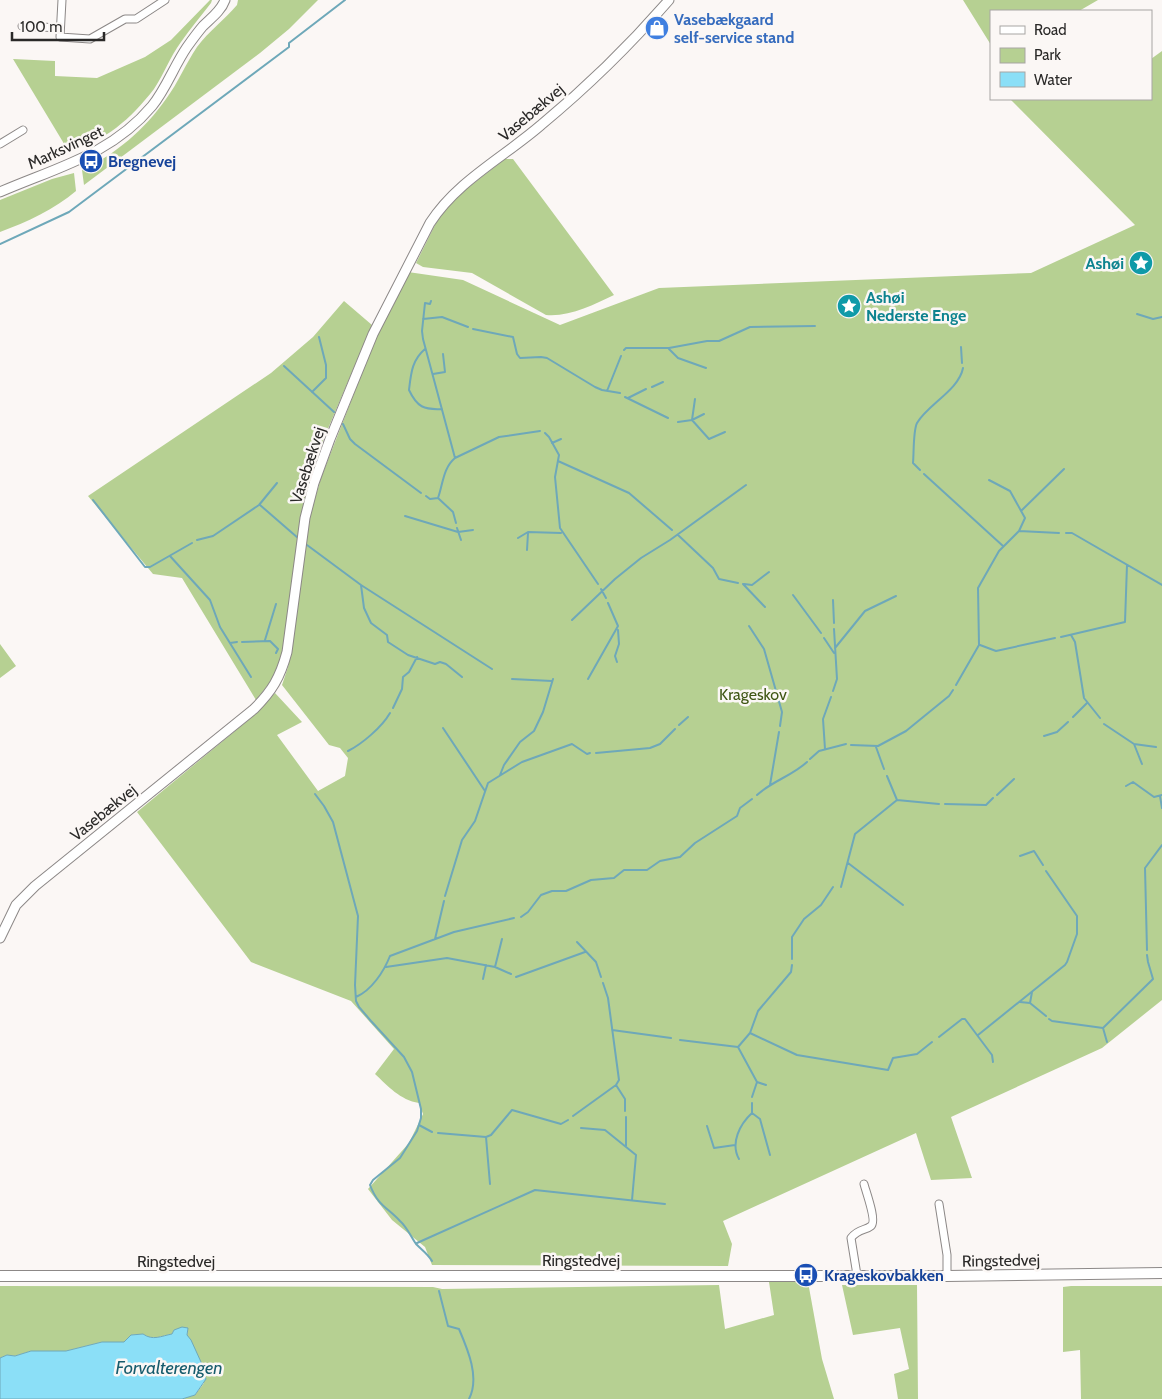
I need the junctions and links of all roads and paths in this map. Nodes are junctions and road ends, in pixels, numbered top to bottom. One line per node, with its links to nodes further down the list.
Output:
1 (62, 0): 6 (street)
2 (165, 0): 6 (street)
3 (225, 0): 9 (street, Marksvinget)
4 (669, 0): 10 (street, Vasebækvej)
5 (22, 26): 6 (street)
6 (60, 28)
7 (23, 130): 8 (street)
8 (0, 144)
9 (0, 192)
10 (0, 938)
11 (864, 1184): 14 (street)
12 (939, 1204): 16 (street)
13 (1162, 1273): 16 (main road, Ringstedvej)
14 (857, 1275): 15 (main road, Ringstedvej); 16 (main road, Ringstedvej)
15 (0, 1276)
16 (947, 1276)

